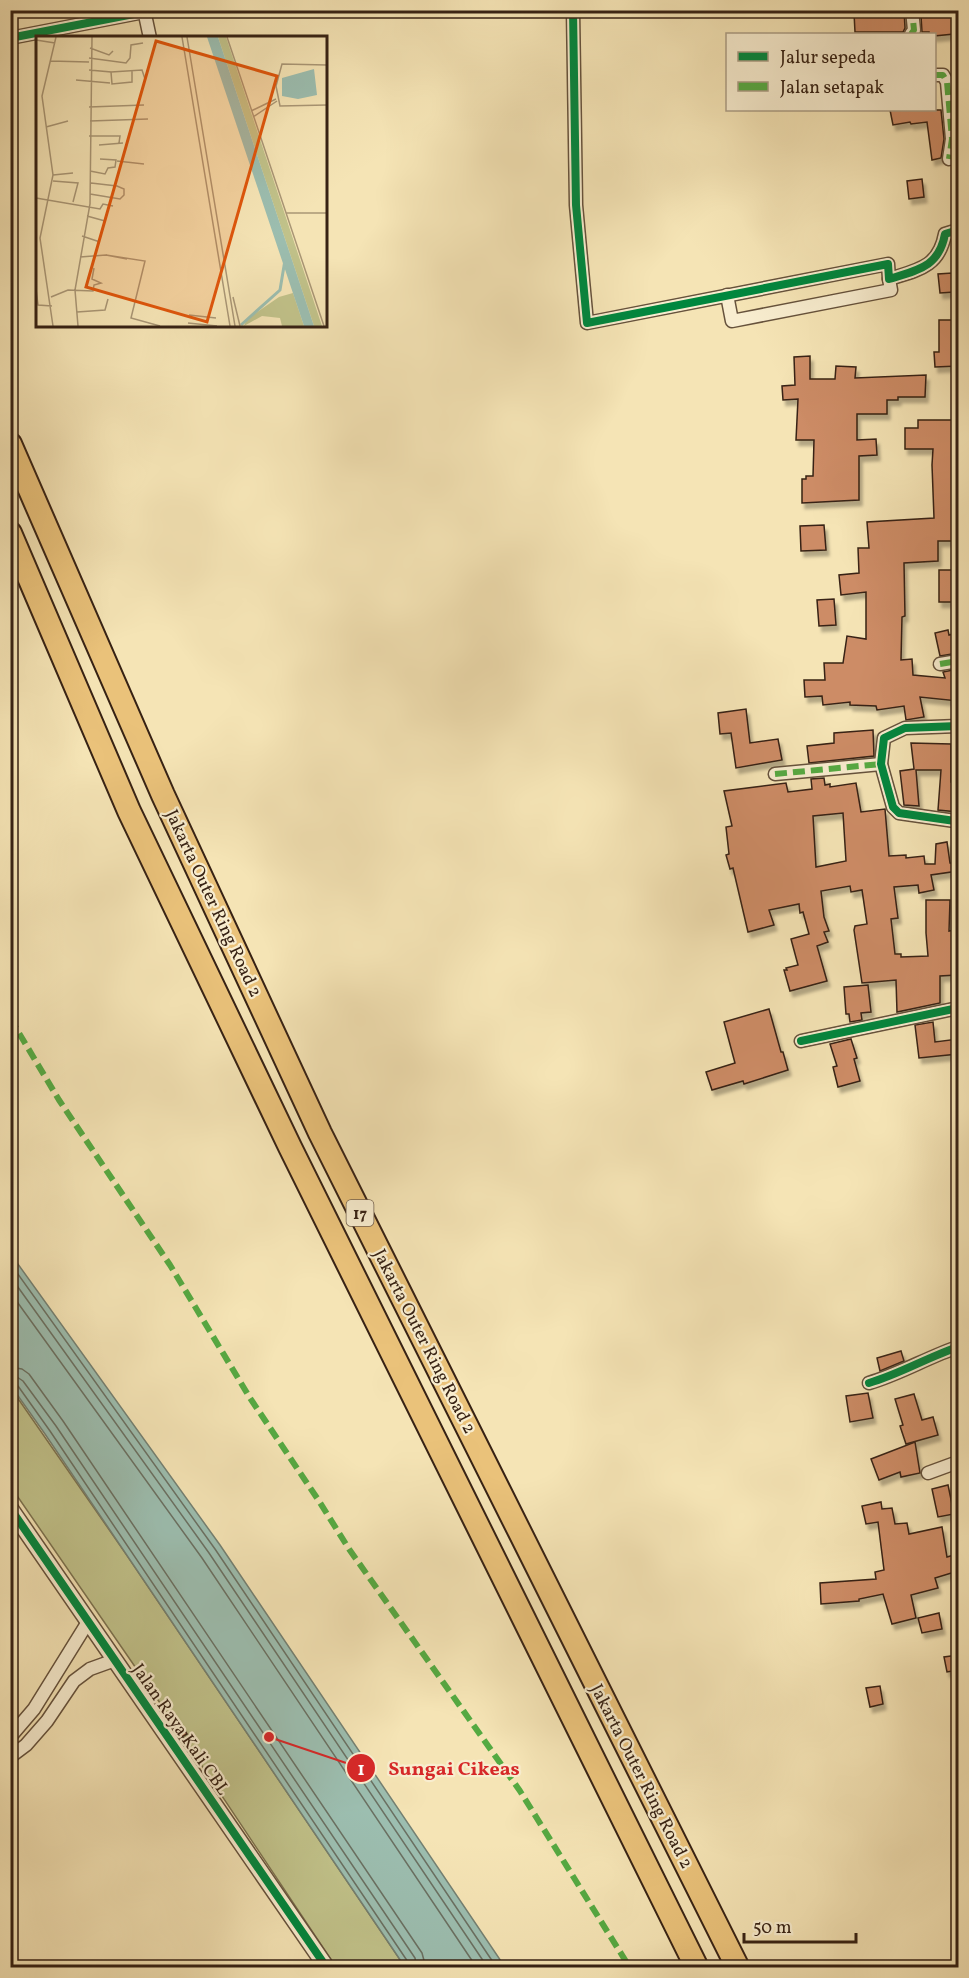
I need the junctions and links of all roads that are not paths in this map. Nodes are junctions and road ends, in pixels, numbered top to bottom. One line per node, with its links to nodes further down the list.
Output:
1 (573, 10): 11 (street)
2 (912, 10): 4 (street)
3 (144, 11): 5 (street); 6 (street)
4 (912, 33)
5 (150, 36)
6 (10, 38)
7 (936, 75): 8 (street)
8 (949, 159)
9 (958, 230): 10 (street)
10 (889, 279): 11 (street); 11 (street)
11 (727, 295)
12 (10, 444): 35 (highway, Jakarta Outer Ring Road 2 / 17)
13 (11, 536): 34 (highway, Jakarta Outer Ring Road 2 / 17)
14 (958, 661): 15 (street)
15 (940, 664)
16 (958, 726): 17 (street)
17 (881, 764): 18 (street); 19 (street)
18 (776, 774)
19 (958, 820)
20 (958, 1008): 21 (street)
21 (801, 1041)
22 (958, 1347): 23 (street)
23 (869, 1383)
24 (958, 1462): 25 (street)
25 (928, 1473)
26 (10, 1508): 27 (street, Jalan Raya Kali CBL)
27 (88, 1622): 28 (street, Jalan Raya Kali CBL); 29 (street)
28 (115, 1660): 30 (street); 33 (street, Jalan Raya Kali CBL)
29 (58, 1671): 30 (street); 31 (street)
30 (74, 1681): 32 (street)
31 (10, 1737)
32 (10, 1757)
33 (327, 1968)
34 (697, 1968)
35 (738, 1968)

